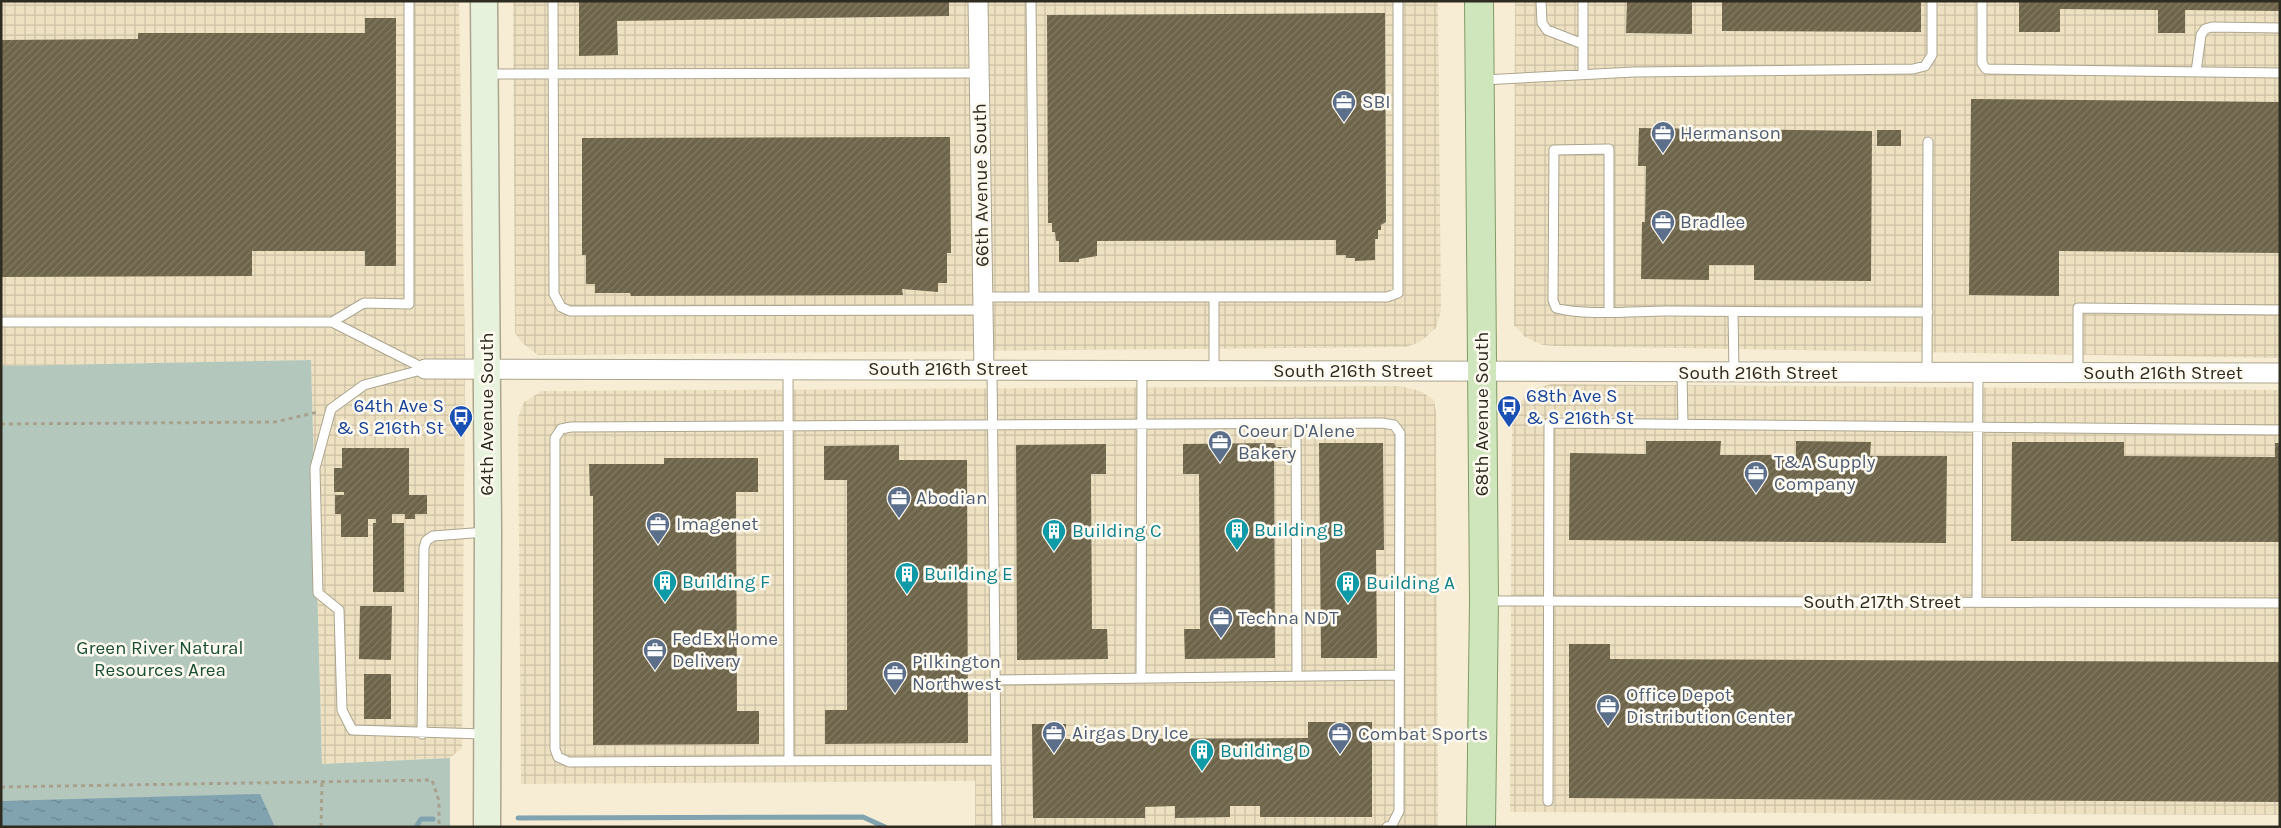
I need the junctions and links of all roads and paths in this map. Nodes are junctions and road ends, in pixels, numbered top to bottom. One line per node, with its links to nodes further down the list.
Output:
1 (409, 1): 30 (lane)
2 (484, 1): 17 (street, 64th Avenue South)
3 (553, 1): 18 (lane)
4 (978, 1): 15 (street, 66th Avenue South)
5 (1031, 1): 22 (lane)
6 (1398, 1): 23 (lane)
7 (1479, 1): 20 (main road, 68th Avenue South)
8 (1541, 1): 13 (lane)
9 (1583, 1): 13 (lane)
10 (1932, 1): 19 (lane)
11 (1982, 1): 14 (lane)
12 (2280, 28): 14 (lane)
13 (1583, 44): 19 (lane)
14 (2196, 72): 16 (lane)
15 (979, 73): 18 (lane); 24 (street, 66th Avenue South)
16 (2280, 73)
17 (484, 74): 18 (lane); 32 (street, 64th Avenue South)
18 (552, 74): 24 (lane)
19 (1583, 74): 20 (lane)
20 (1480, 80): 37 (main road, 68th Avenue South)
21 (1928, 142): 28 (lane)
22 (1034, 297): 23 (lane); 24 (lane)
23 (1214, 297): 36 (lane)
24 (983, 304): 34 (street, 66th Avenue South)
25 (2280, 310): 42 (lane)
26 (1609, 311): 26 (lane); 27 (lane)
27 (1732, 312): 28 (lane); 39 (lane)
28 (1928, 312): 40 (lane)
29 (1, 322): 30 (lane)
30 (332, 322): 31 (lane)
31 (425, 369): 32 (street, South 216th Street); 44 (lane)
32 (487, 369): 33 (street, South 216th Street); 53 (street, 64th Avenue South)
33 (788, 369): 34 (street, South 216th Street); 50 (lane)
34 (988, 369): 35 (street, South 216th Street); 47 (lane)
35 (1142, 370): 36 (street, South 216th Street); 48 (lane)
36 (1214, 371): 37 (street, South 216th Street)
37 (1482, 372): 38 (street, South 216th Street); 54 (main road, 68th Avenue South)
38 (1682, 372): 39 (street, South 216th Street); 49 (lane)
39 (1734, 372): 40 (street, South 216th Street)
40 (1926, 373): 41 (street, South 216th Street)
41 (1978, 373): 42 (street, South 216th Street); 51 (lane)
42 (2078, 373): 43 (street, South 216th Street)
43 (2280, 373)
44 (331, 409): 46 (path); 62 (lane)
45 (1296, 423): 48 (lane); 58 (lane); 59 (lane)
46 (1, 424)
47 (992, 424): 48 (lane); 50 (lane); 61 (lane)
48 (1142, 424): 60 (lane)
49 (1683, 424): 51 (lane); 55 (lane)
50 (788, 426): 65 (lane); 65 (lane)
51 (1978, 427): 52 (lane); 56 (lane)
52 (2280, 430)
53 (488, 531): 62 (lane); 63 (street, 64th Avenue South)
54 (1484, 601): 55 (lane, South 217th Street); 74 (main road, 68th Avenue South)
55 (1550, 601): 56 (lane, South 217th Street); 68 (lane)
56 (1977, 602): 57 (lane, South 217th Street)
57 (2280, 603)
58 (1399, 675): 59 (lane); 73 (lane)
59 (1297, 676): 60 (lane)
60 (1141, 678): 61 (lane)
61 (995, 680): 64 (lane)
62 (422, 734): 63 (lane)
63 (486, 734): 71 (street, 64th Avenue South)
64 (996, 760): 65 (lane); 72 (lane)
65 (789, 761)
66 (322, 782): 67 (path); 69 (path); 70 (path)
67 (1, 788)
68 (1548, 801)
69 (321, 827)
70 (439, 827)
71 (487, 827)
72 (997, 827)
73 (1387, 827)
74 (1482, 827)

